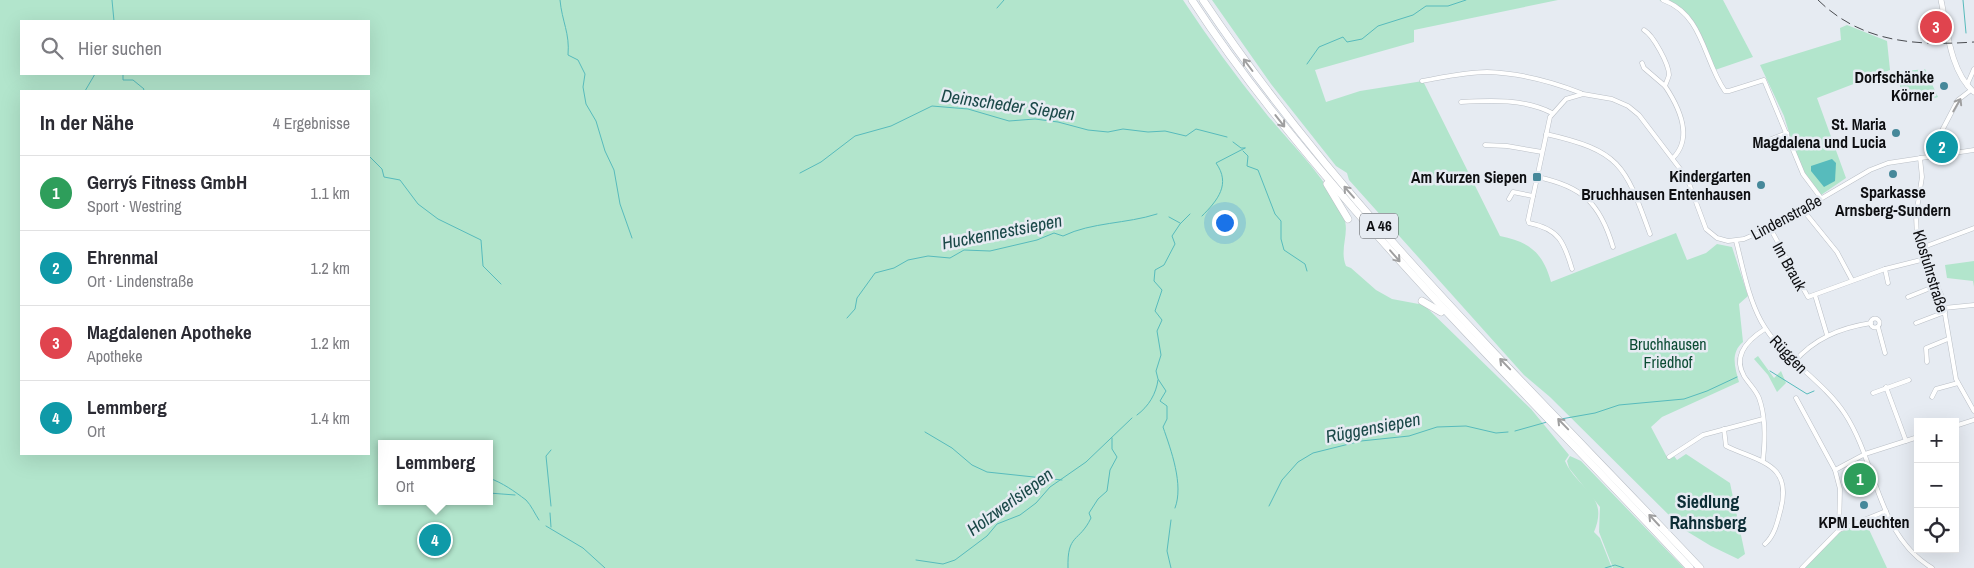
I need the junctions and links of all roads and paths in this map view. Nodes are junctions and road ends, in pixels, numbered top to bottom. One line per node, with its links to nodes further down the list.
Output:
1 (1192, 0): 24 (highway, A 46, one-way to 24)
2 (1203, 0): 62 (highway, A 46, one-way to 2)
3 (1663, 0): 15 (street)
4 (1941, 0): 9 (street)
5 (1644, 30): 10 (street)
6 (1642, 63): 10 (street)
7 (1974, 69): 9 (street)
8 (1422, 81): 12 (street, Lindenstraße)
9 (1966, 85): 11 (street)
10 (1665, 86): 22 (street)
11 (1972, 91): 21 (street, one-way to 11)
12 (1583, 94): 14 (street); 22 (street, Lindenstraße)
13 (1462, 102): 14 (street)
14 (1552, 113): 16 (street)
15 (1787, 133): 17 (street); 27 (street)
16 (1546, 134): 20 (street); 33 (street)
17 (1761, 143)
18 (1485, 145): 20 (street)
19 (1974, 150): 21 (street, Lindenstraße)
20 (1542, 152): 25 (street)
21 (1938, 156): 23 (street, Lindenstraße)
22 (1673, 158): 34 (street, Lindenstraße)
23 (1920, 158): 27 (street, Lindenstraße); 36 (street, Klosfuhrstraße)
24 (1317, 167): 30 (highway); 52 (highway, A 46, one-way to 52)
25 (1536, 176): 26 (street); 35 (street)
26 (1532, 198): 28 (street); 38 (street)
27 (1821, 198): 29 (street, Lindenstraße)
28 (1509, 199)
29 (1803, 210): 31 (street, Lindenstraße); 40 (street)
30 (1348, 219)
31 (1770, 228): 34 (street, Lindenstraße); 43 (street, Im Brauk)
32 (1974, 228): 36 (street)
33 (1650, 234)
34 (1736, 241): 49 (street, Rüggen)
35 (1612, 247)
36 (1921, 248): 37 (street, Klosfuhrstraße)
37 (1925, 259): 39 (street, Im Brauk); 42 (street, Klosfuhrstraße)
38 (1572, 268)
39 (1884, 268): 40 (street, Im Brauk); 41 (street)
40 (1852, 280): 43 (street, Im Brauk)
41 (1888, 283)
42 (1938, 285): 44 (street); 47 (street, Klosfuhrstraße)
43 (1816, 295): 50 (street, Im Brauk)
44 (1908, 297)
45 (1422, 302): 52 (highway)
46 (1974, 305): 47 (street)
47 (1944, 310): 48 (street); 51 (street, Klosfuhrstraße)
48 (1916, 323)
49 (1765, 329): 54 (street, Rüggen); 64 (street)
50 (1827, 335): 53 (street); 54 (street)
51 (1948, 339): 55 (street); 57 (street, Klosfuhrstraße)
52 (1471, 340): 62 (highway, A 46)
53 (1886, 353)
54 (1794, 362): 71 (street, Rüggen)
55 (1927, 362)
56 (1909, 380): 58 (street)
57 (1958, 383): 60 (street); 63 (street, Klosfuhrstraße)
58 (1886, 387): 59 (street); 69 (street)
59 (1873, 393)
60 (1932, 397)
61 (1796, 398): 74 (street)
62 (1536, 402): 70 (highway, A 46)
63 (1974, 411)
64 (1763, 418): 67 (street); 73 (street)
65 (1974, 420): 66 (street)
66 (1959, 425)
67 (1724, 430): 72 (street); 73 (street)
68 (1914, 438): 69 (street)
69 (1906, 441): 71 (street)
70 (1584, 451): 78 (highway, A 46); 79 (highway, A 46, one-way to 70)
71 (1865, 454): 74 (street); 75 (street, Rüggen)
72 (1669, 457)
73 (1763, 460): 77 (street)
74 (1835, 470): 76 (street)
75 (1886, 511): 76 (street); 81 (street, Rüggen)
76 (1839, 530): 80 (street)
77 (1765, 544)
78 (1690, 568)
79 (1700, 568)
80 (1802, 568)
81 (1932, 568)

